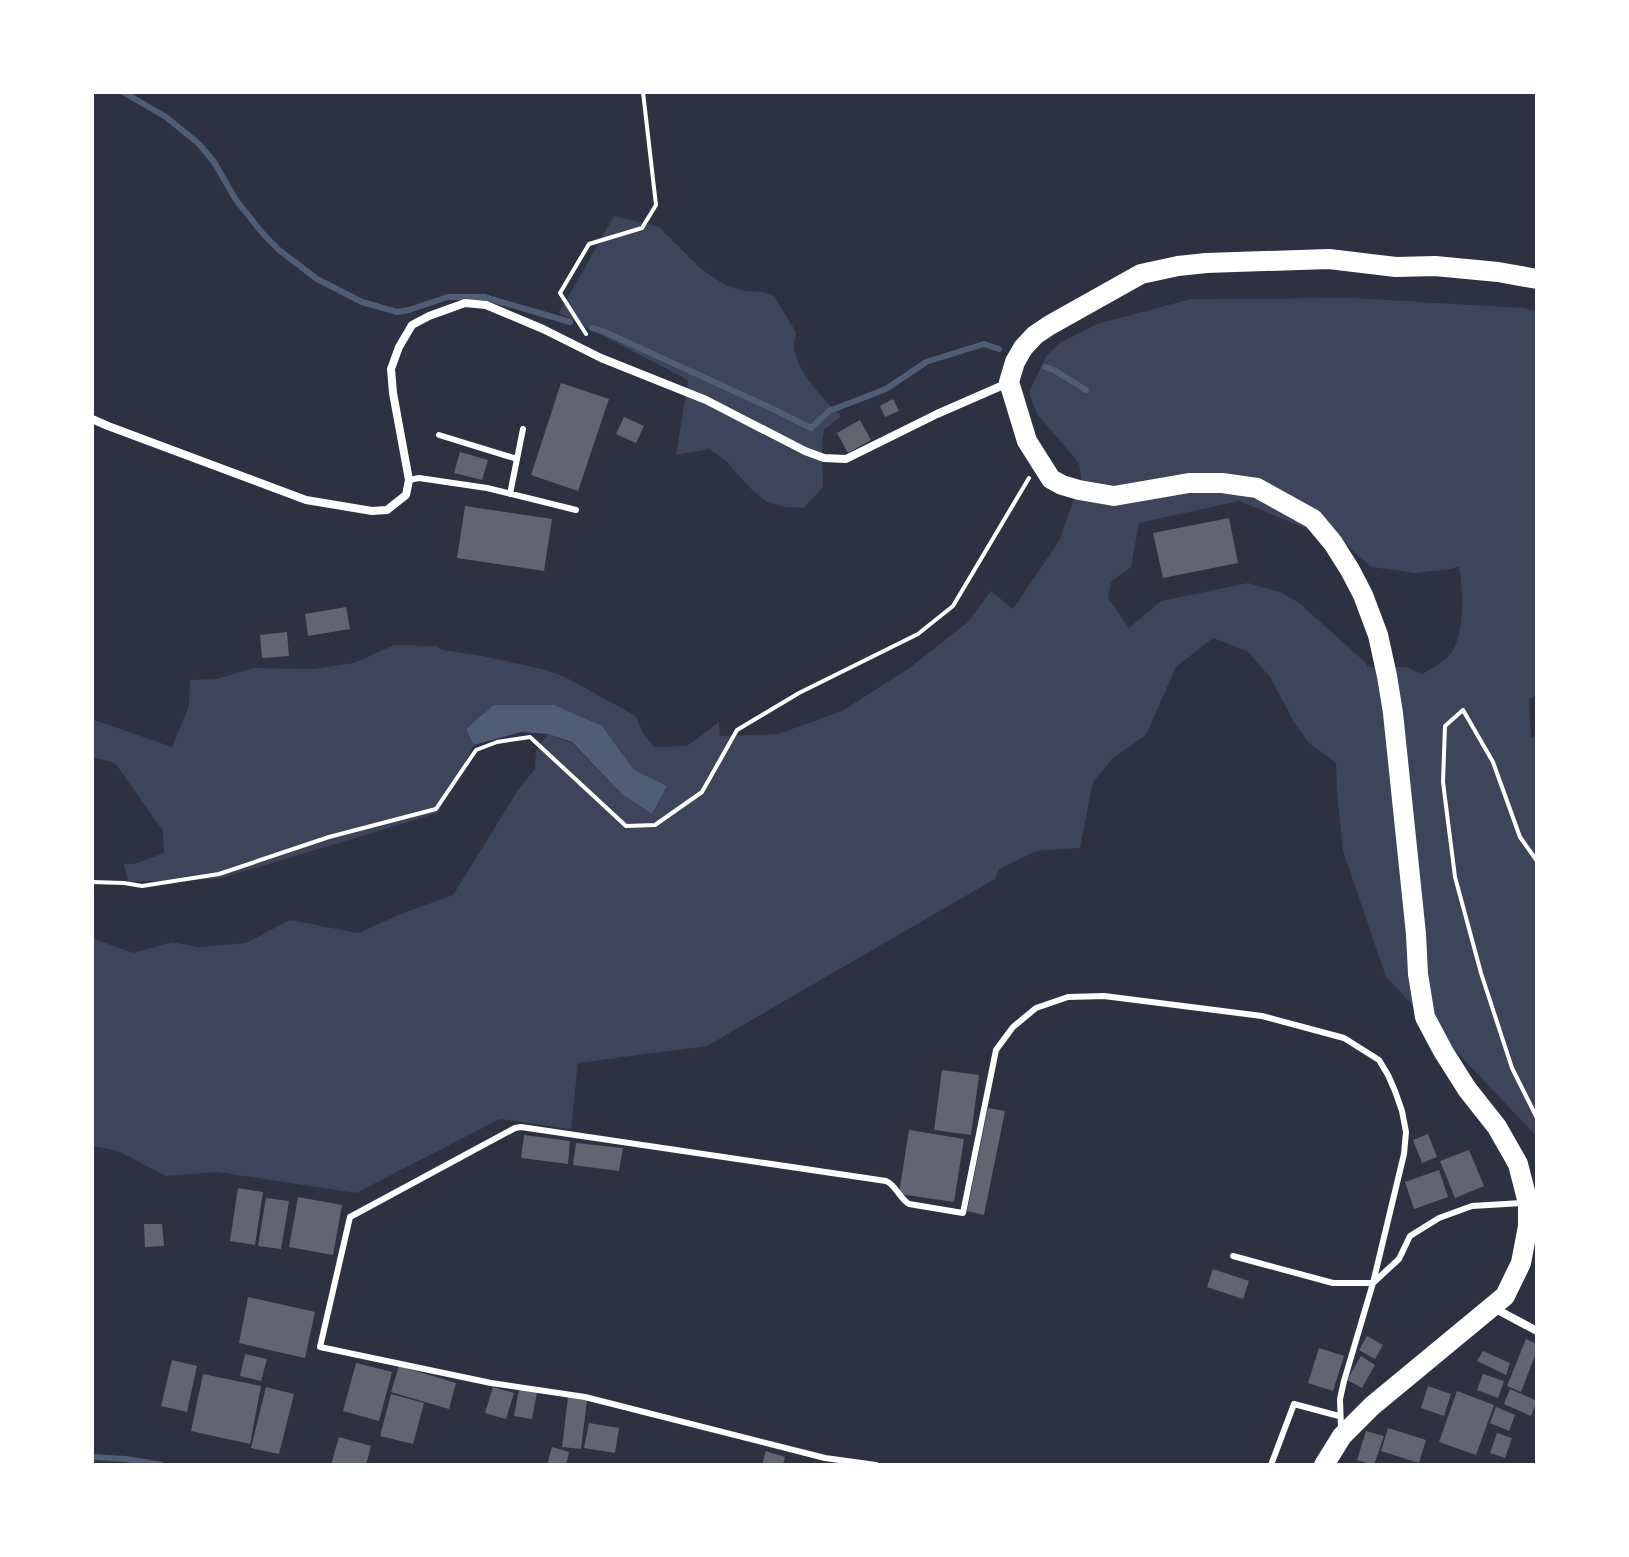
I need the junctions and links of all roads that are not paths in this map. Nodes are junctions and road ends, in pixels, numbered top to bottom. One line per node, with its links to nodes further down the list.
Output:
1 (1537, 279): 2 (main road)
2 (1009, 382): 7 (street); 10 (main road)
3 (92, 419): 7 (street)
4 (523, 429): 6 (lane)
5 (439, 435): 6 (lane)
6 (517, 459): 8 (lane)
7 (409, 480): 8 (lane)
8 (510, 494): 9 (lane)
9 (576, 510)
10 (1528, 1203): 11 (main road); 13 (lane)
11 (1532, 1227): 14 (main road)
12 (1233, 1256): 13 (lane)
13 (1373, 1283): 17 (lane); 18 (lane)
14 (1492, 1307): 16 (street); 17 (main road)
15 (1537, 1319): 16 (lane)
16 (1535, 1330)
17 (1341, 1426): 19 (lane); 20 (main road)
18 (876, 1465)
19 (1271, 1465)
20 (1324, 1465)

